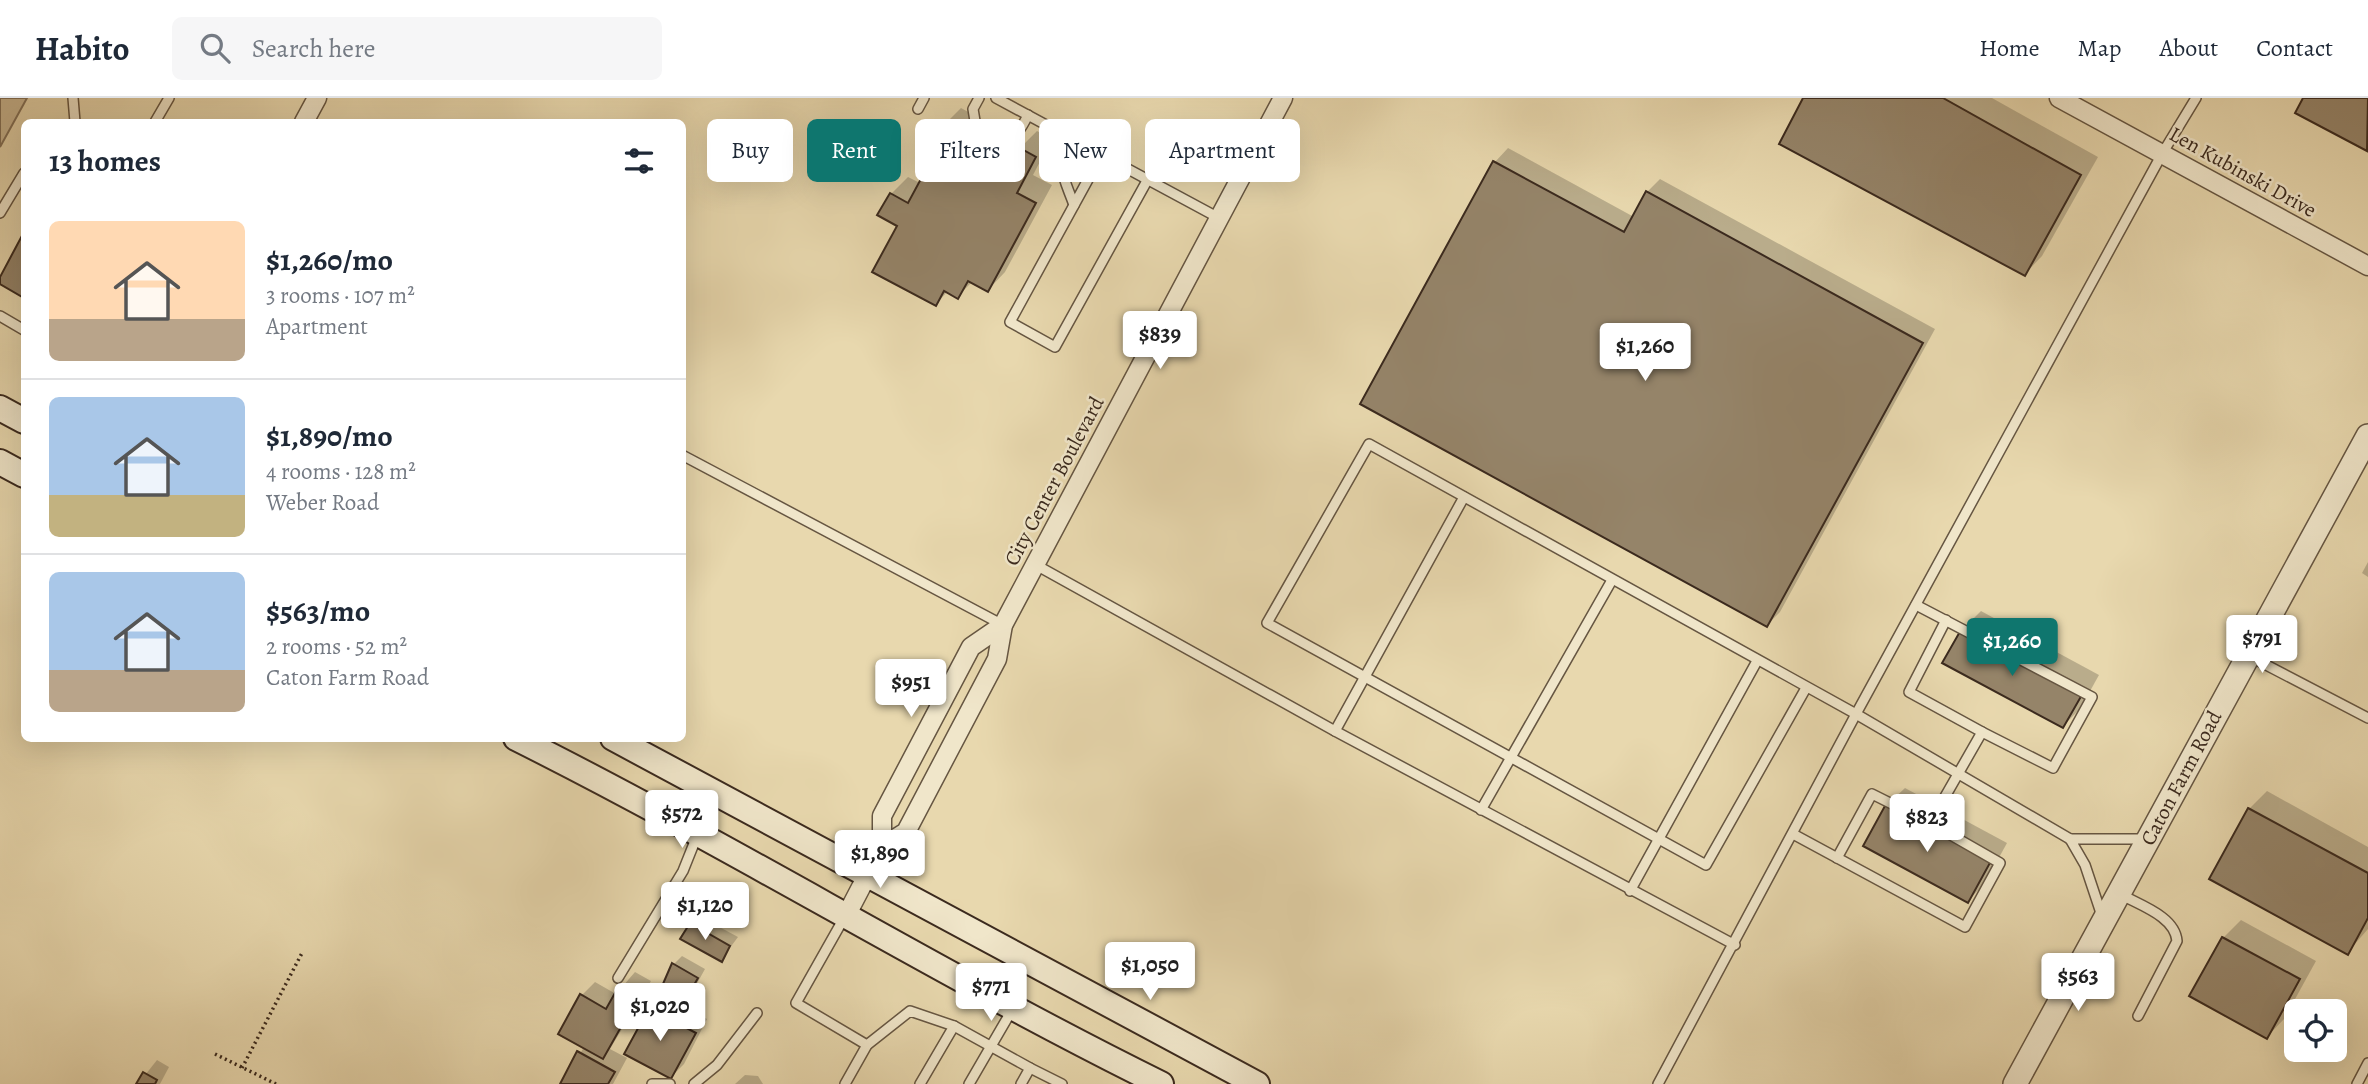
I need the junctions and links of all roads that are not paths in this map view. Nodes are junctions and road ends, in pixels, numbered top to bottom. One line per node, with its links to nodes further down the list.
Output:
1 (73, 98): 12 (lane)
2 (169, 98): 13 (lane)
3 (317, 98): 14 (street)
4 (924, 98): 10 (lane)
5 (979, 98): 11 (lane)
6 (996, 98): 11 (lane)
7 (1283, 98): 24 (street, City Center Boulevard)
8 (2059, 98): 16 (street, Len Kubinski Drive)
9 (2196, 98): 16 (lane)
10 (918, 109)
11 (1028, 115): 15 (lane)
12 (75, 119)
13 (157, 119)
14 (306, 119)
15 (1039, 121)
16 (2162, 154): 25 (street, Len Kubinski Drive); 37 (lane)
17 (21, 178): 23 (lane)
18 (1066, 182): 22 (lane)
19 (1087, 182): 22 (lane)
20 (1146, 182): 22 (lane)
21 (1153, 182): 24 (lane)
22 (1074, 205)
23 (0, 213)
24 (1219, 218): 35 (street, City Center Boulevard)
25 (2368, 266)
26 (0, 316): 27 (lane)
27 (21, 328)
28 (0, 408): 29 (main road)
29 (21, 419)
30 (2368, 436): 40 (street, Caton Farm Road)
31 (686, 456): 39 (lane)
32 (0, 462): 33 (main road)
33 (21, 473)
34 (1464, 497): 36 (lane); 42 (lane); 42 (lane)
35 (1036, 565): 39 (street, City Center Boulevard); 46 (lane)
36 (1612, 580): 41 (lane); 50 (lane)
37 (1916, 604): 38 (lane); 44 (lane)
38 (1946, 620): 47 (lane); 47 (lane)
39 (1003, 625): 59 (street, City Center Boulevard); 59 (street, City Center Boulevard)
40 (2247, 656): 45 (lane); 58 (street, Caton Farm Road)
41 (1757, 661): 43 (lane); 56 (lane)
42 (1365, 676): 46 (lane); 50 (lane)
43 (1806, 688): 44 (lane); 56 (lane)
44 (1856, 714): 51 (lane); 55 (lane)
45 (2368, 718)
46 (1335, 731): 52 (lane)
47 (1982, 732): 51 (lane)
48 (524, 742): 54 (main road)
49 (620, 742): 61 (main road)
50 (1511, 757): 52 (lane); 56 (lane)
51 (1959, 774): 53 (lane); 57 (lane)
52 (1481, 810): 62 (lane)
53 (1930, 823): 60 (lane); 60 (lane)
54 (699, 833): 64 (main road); 67 (lane)
55 (1793, 834): 60 (lane); 66 (lane)
56 (1659, 839): 62 (lane)
57 (2070, 839): 58 (lane); 65 (lane)
58 (2148, 839): 63 (street, Caton Farm Road)
59 (882, 847): 61 (street)
60 (1837, 858)
61 (867, 875): 64 (street); 85 (main road)
62 (1630, 891): 66 (lane)
63 (2120, 894): 65 (street, Caton Farm Road); 70 (lane)
64 (846, 916): 68 (main road); 73 (lane)
65 (2104, 920): 87 (street, Caton Farm Road)
66 (1735, 945): 86 (lane)
67 (618, 978)
68 (1013, 1009): 72 (lane); 84 (main road)
69 (757, 1013): 78 (lane)
70 (2138, 1016)
71 (954, 1026): 72 (lane); 73 (lane); 80 (lane)
72 (992, 1044): 75 (lane); 81 (lane)
73 (867, 1045): 79 (lane)
74 (2368, 1063): 88 (lane)
75 (1030, 1068): 82 (lane); 83 (lane)
76 (652, 1084): 77 (lane)
77 (670, 1084)
78 (694, 1084)
79 (845, 1084)
80 (920, 1084)
81 (969, 1084)
82 (1021, 1084)
83 (1062, 1084)
84 (1161, 1084)
85 (1257, 1084)
86 (1658, 1084)
87 (2015, 1084)
88 (2357, 1084)

